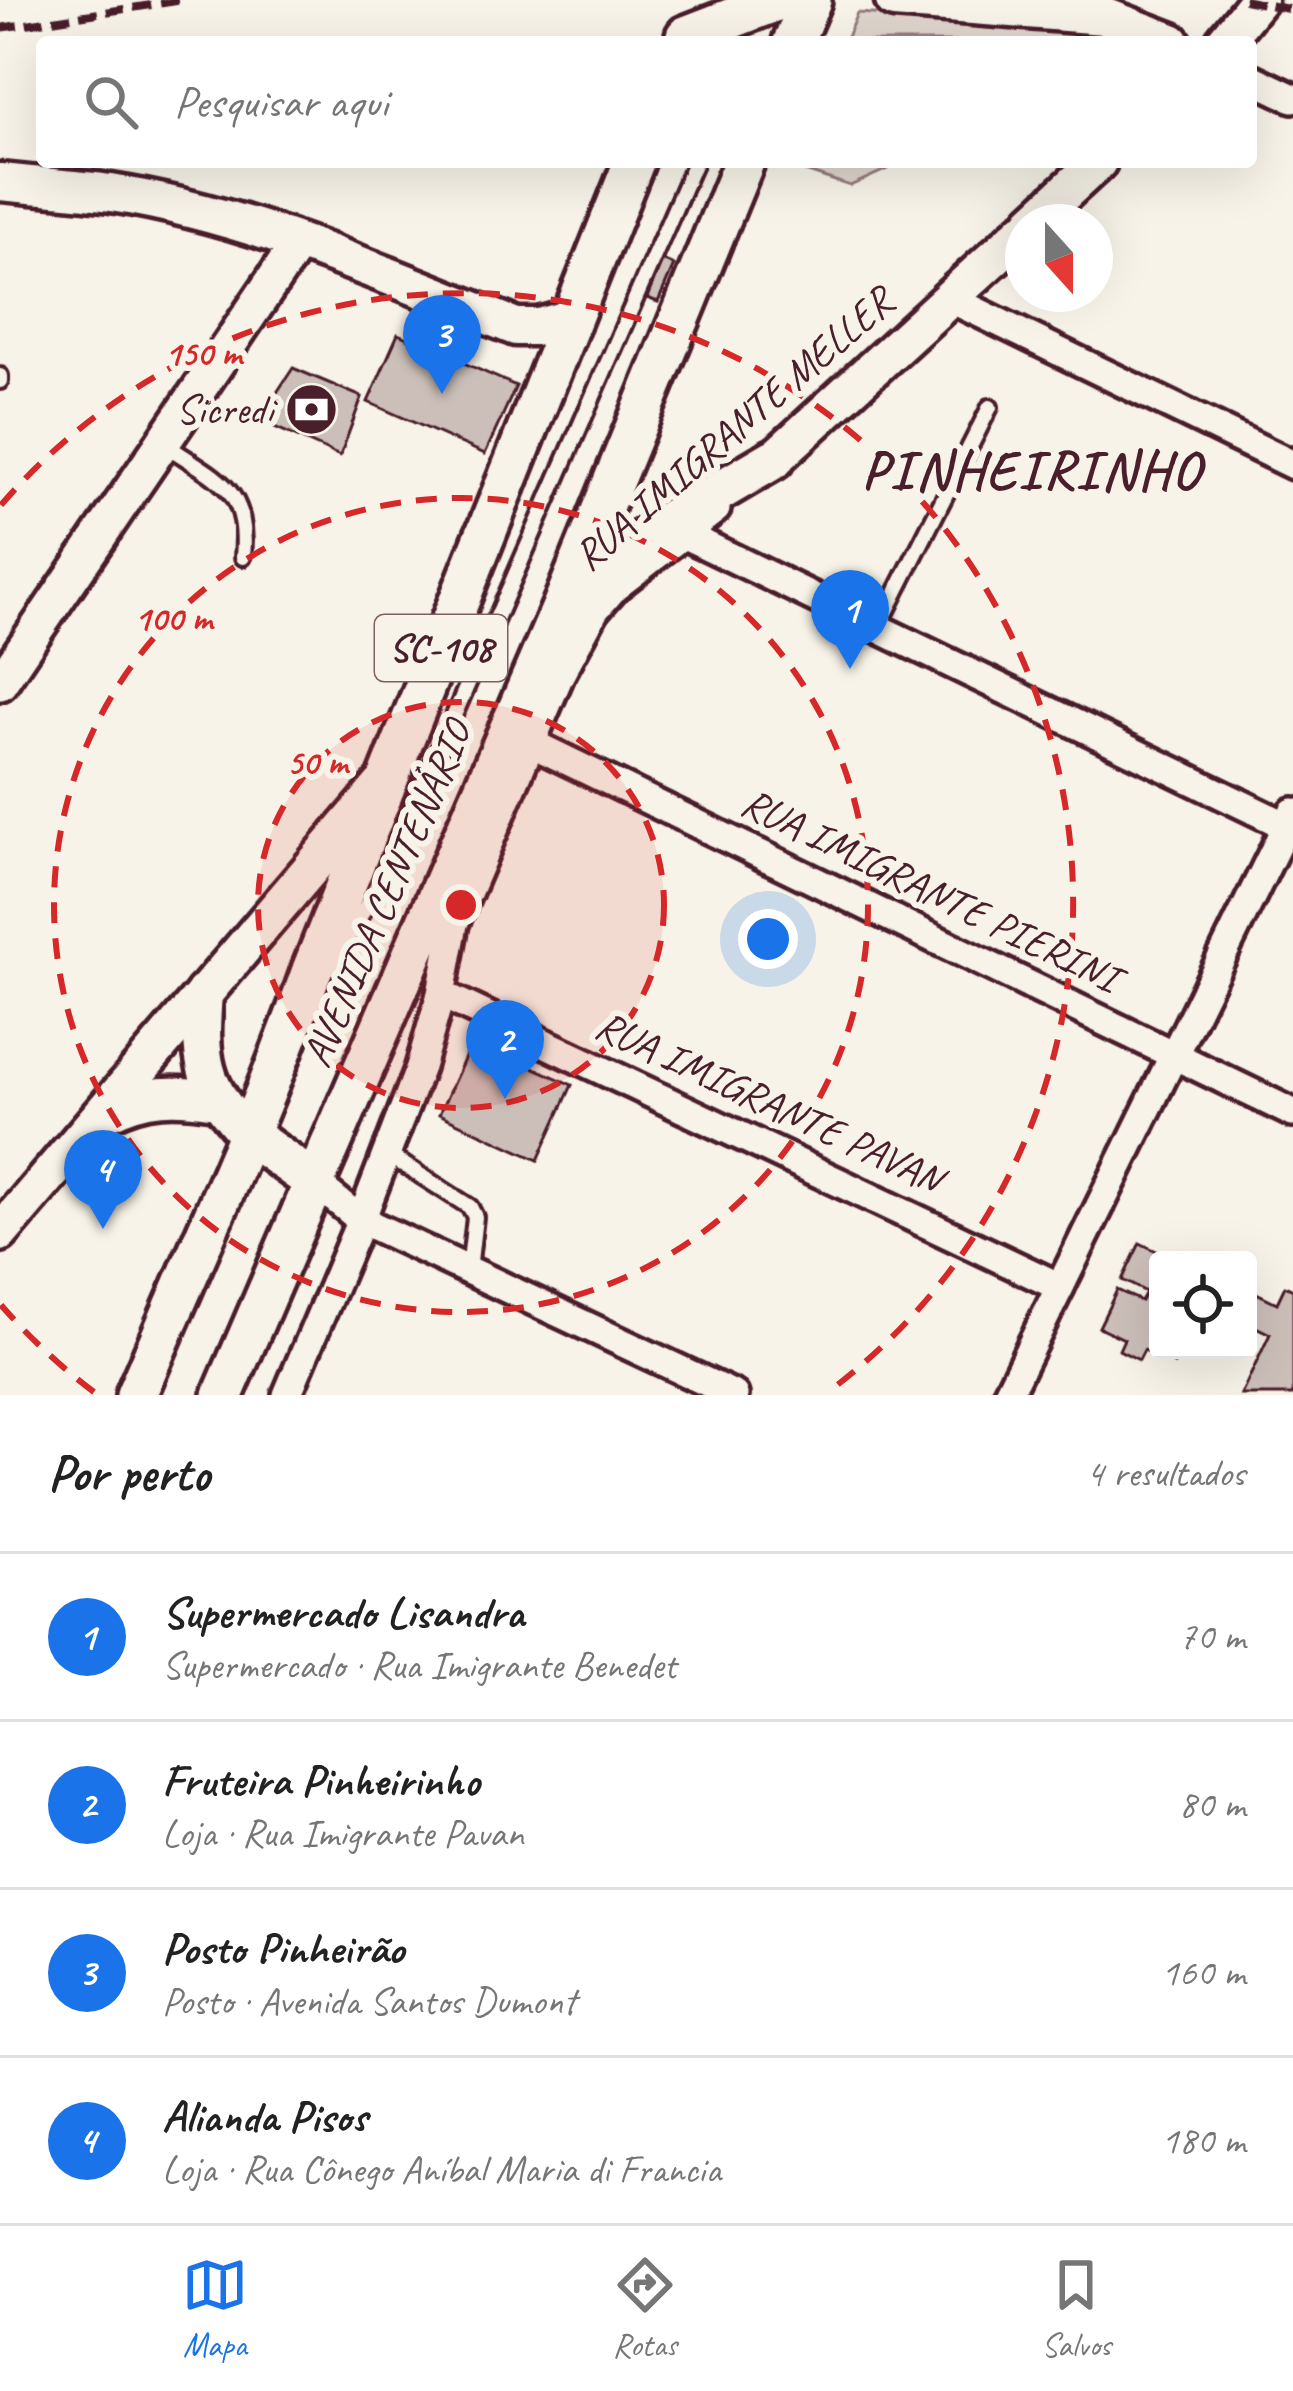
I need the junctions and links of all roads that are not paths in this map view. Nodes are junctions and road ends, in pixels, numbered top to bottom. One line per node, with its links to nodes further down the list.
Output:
1 (811, 0): 6 (main road)
2 (894, 0): 7 (main road)
3 (1258, 0): 8 (main road)
4 (763, 7): 5 (main road)
5 (690, 26)
6 (796, 36)
7 (1156, 36)
8 (1229, 36)
9 (1257, 81): 10 (street)
10 (1293, 98)
11 (632, 168): 20 (main road, AVENIDA CENTENÁRIO / SC-108)
12 (691, 168): 37 (lane)
13 (742, 168): 29 (main road, AVENIDA CENTENÁRIO / SC-108)
14 (1092, 168): 16 (main road)
15 (0, 182): 17 (main road)
16 (1052, 204)
17 (298, 242): 21 (main road); 24 (street)
18 (1005, 248): 19 (main road, RUA IMIGRANTE MELLER)
19 (950, 298): 25 (main road, RUA IMIGRANTE MELLER); 26 (street)
20 (571, 318): 21 (main road); 22 (main road, AVENIDA CENTENÁRIO / SC-108)
21 (516, 327): 22 (main road)
22 (545, 383): 33 (main road, AVENIDA CENTENÁRIO / SC-108)
23 (990, 406): 30 (lane)
24 (163, 443): 28 (lane); 31 (street)
25 (774, 459): 27 (street, RUA IMIGRANTE MELLER); 29 (main road)
26 (1293, 465)
27 (685, 535): 30 (street); 32 (street, RUA IMIGRANTE MELLER)
28 (242, 557)
29 (562, 607): 44 (main road, AVENIDA CENTENÁRIO / SC-108)
30 (878, 628): 34 (street)
31 (0, 683)
32 (531, 743): 36 (street, RUA IMIGRANTE MELLER); 38 (street, RUA IMIGRANTE PIERINI)
33 (392, 773): 35 (main road); 37 (main road, AVENIDA CENTENÁRIO / SC-108)
34 (1291, 822): 38 (street)
35 (204, 993): 39 (main road); 41 (main road)
36 (441, 994): 43 (street, RUA IMIGRANTE MELLER); 48 (street, RUA IMIGRANTE PAVAN)
37 (282, 1055): 42 (main road, AVENIDA CENTENÁRIO / SC-108)
38 (1174, 1055): 40 (street, RUA IMIGRANTE PIERINI); 48 (street)
39 (216, 1100): 41 (main road); 42 (main road)
40 (1293, 1113)
41 (100, 1117): 46 (main road)
42 (246, 1133): 44 (main road); 49 (main road, AVENIDA CENTENÁRIO / SC-108)
43 (387, 1154): 45 (street, RUA IMIGRANTE MELLER); 47 (lane)
44 (314, 1182): 45 (street); 50 (main road, AVENIDA CENTENÁRIO / SC-108)
45 (361, 1220): 47 (street); 51 (street, RUA IMIGRANTE MELLER)
46 (0, 1233)
47 (469, 1270): 52 (street)
48 (1060, 1287): 53 (street)
49 (136, 1395)
50 (224, 1395)
51 (286, 1395)
52 (734, 1395)
53 (1007, 1395)

